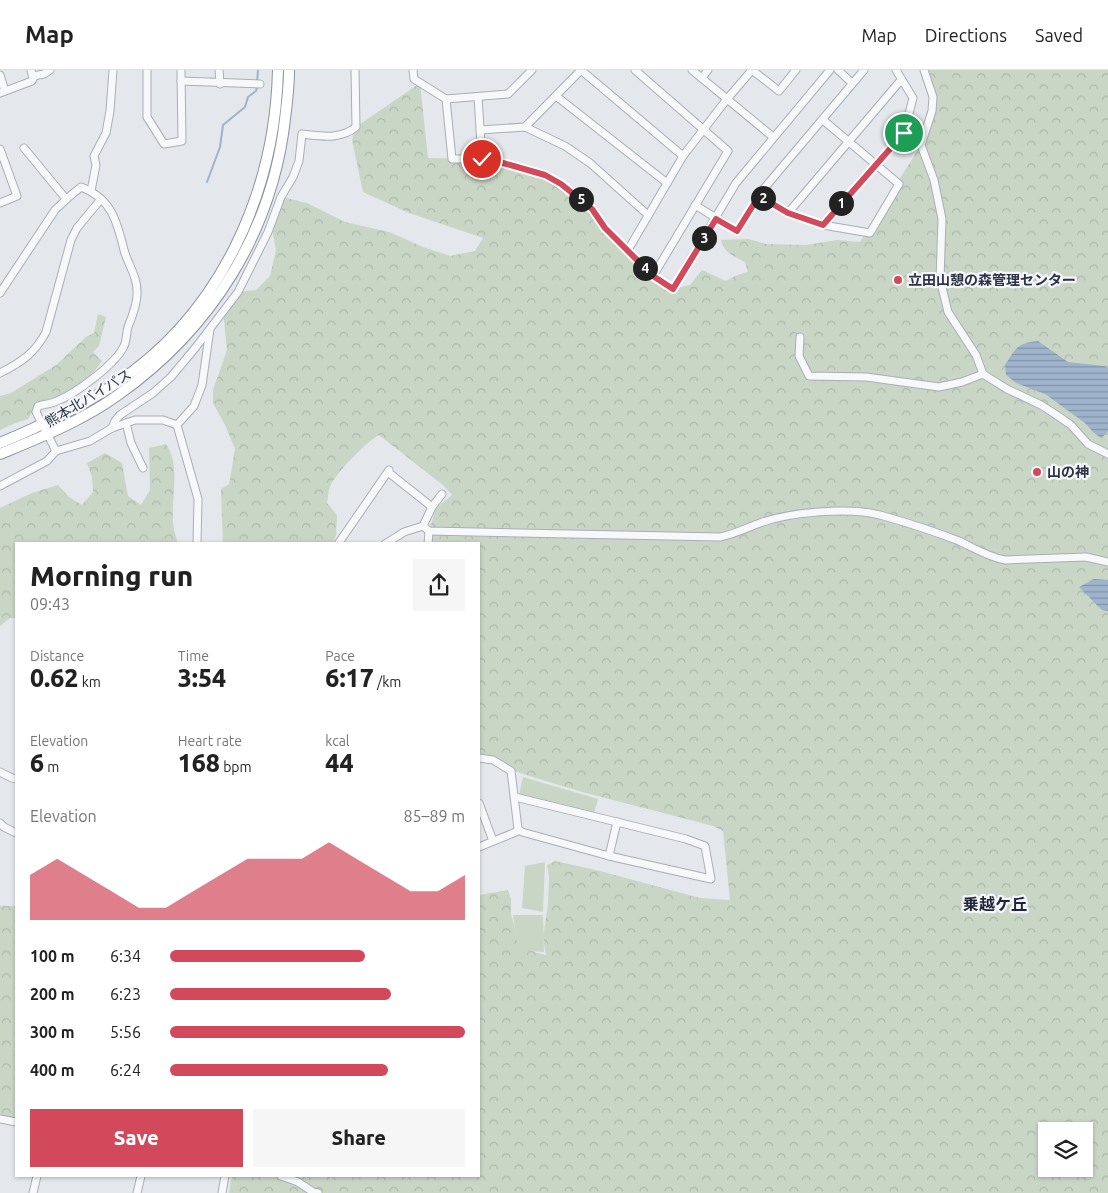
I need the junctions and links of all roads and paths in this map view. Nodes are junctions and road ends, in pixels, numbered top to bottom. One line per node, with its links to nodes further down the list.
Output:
1 (50, 70): 22 (street)
2 (113, 70): 47 (street)
3 (147, 70): 26 (street)
4 (182, 70): 26 (street)
5 (220, 70): 28 (street)
6 (278, 70): 67 (highway, 熊本北バイパス)
7 (289, 70): 67 (highway, 熊本北バイパス)
8 (355, 70): 60 (street)
9 (413, 70): 33 (street)
10 (532, 70): 32 (street)
11 (581, 70): 31 (street); 43 (street)
12 (635, 70): 38 (street)
13 (692, 70): 24 (street)
14 (708, 70): 24 (street)
15 (752, 70): 16 (street); 34 (street)
16 (796, 70)
17 (830, 70): 39 (street)
18 (838, 70): 27 (street)
19 (864, 70): 27 (street)
20 (896, 70): 25 (street)
21 (924, 70): 63 (street)
22 (32, 73): 30 (street)
23 (0, 75): 30 (street)
24 (702, 78): 34 (street)
25 (901, 80): 40 (street); 45 (street)
26 (181, 81): 28 (street)
27 (852, 83): 35 (street)
28 (220, 84): 29 (street)
29 (260, 84)
30 (3, 92)
31 (556, 96): 36 (street); 46 (street)
32 (478, 97): 33 (street); 37 (street)
33 (446, 99): 44 (street)
34 (727, 99): 38 (street); 39 (street)
35 (822, 120): 40 (street); 48 (street)
36 (525, 127): 37 (street); 54 (street)
37 (480, 130): 44 (street)
38 (703, 130): 43 (street); 52 (street)
39 (773, 137): 55 (street)
40 (849, 142): 45 (street); 53 (street)
41 (24, 148): 49 (street)
42 (0, 149): 51 (street)
43 (683, 156): 46 (street)
44 (482, 159): 57 (street)
45 (875, 164): 56 (street); 56 (street)
46 (667, 183): 54 (street)
47 (91, 191): 49 (street); 50 (street)
48 (759, 196): 53 (street); 55 (street)
49 (66, 199): 59 (street)
50 (102, 199): 62 (street); 67 (street)
51 (0, 203)
52 (695, 205): 55 (street); 58 (street)
53 (788, 213): 56 (street)
54 (648, 216): 57 (street)
55 (716, 219): 58 (street)
56 (823, 225)
57 (628, 250): 58 (street)
58 (653, 276)
59 (0, 293)
60 (211, 326): 65 (street); 66 (street)
61 (800, 337): 63 (street)
62 (0, 373)
63 (983, 374): 71 (street)
64 (126, 423): 65 (street); 66 (street); 72 (street)
65 (177, 425): 77 (street)
66 (112, 428): 69 (street)
67 (44, 430): 68 (highway, 熊本北バイパス); 69 (street); 70 (highway, 熊本北バイパス)
68 (0, 443)
69 (56, 451): 73 (street)
70 (0, 454)
71 (1108, 454)
72 (143, 468)
73 (0, 486)
74 (442, 494): 75 (street)
75 (432, 507): 76 (street); 78 (street)
76 (426, 528): 79 (street); 80 (street); 81 (street)
77 (197, 542)
78 (339, 542)
79 (388, 542)
80 (428, 542)
81 (1108, 562)
82 (480, 758): 85 (street)
83 (0, 772): 84 (street)
84 (15, 779)
85 (515, 797): 87 (street); 89 (street)
86 (480, 806): 91 (street)
87 (617, 822): 93 (street); 93 (street)
88 (0, 823): 90 (street)
89 (518, 829): 91 (street); 93 (street)
90 (15, 832)
91 (493, 841): 92 (street)
92 (480, 847)
93 (609, 856)
94 (0, 1119): 95 (street)
95 (15, 1122)
96 (36, 1177): 100 (street)
97 (141, 1177): 101 (street)
98 (225, 1177): 102 (street)
99 (284, 1177): 103 (street)
100 (33, 1193)
101 (137, 1193)
102 (222, 1193)
103 (318, 1193)

